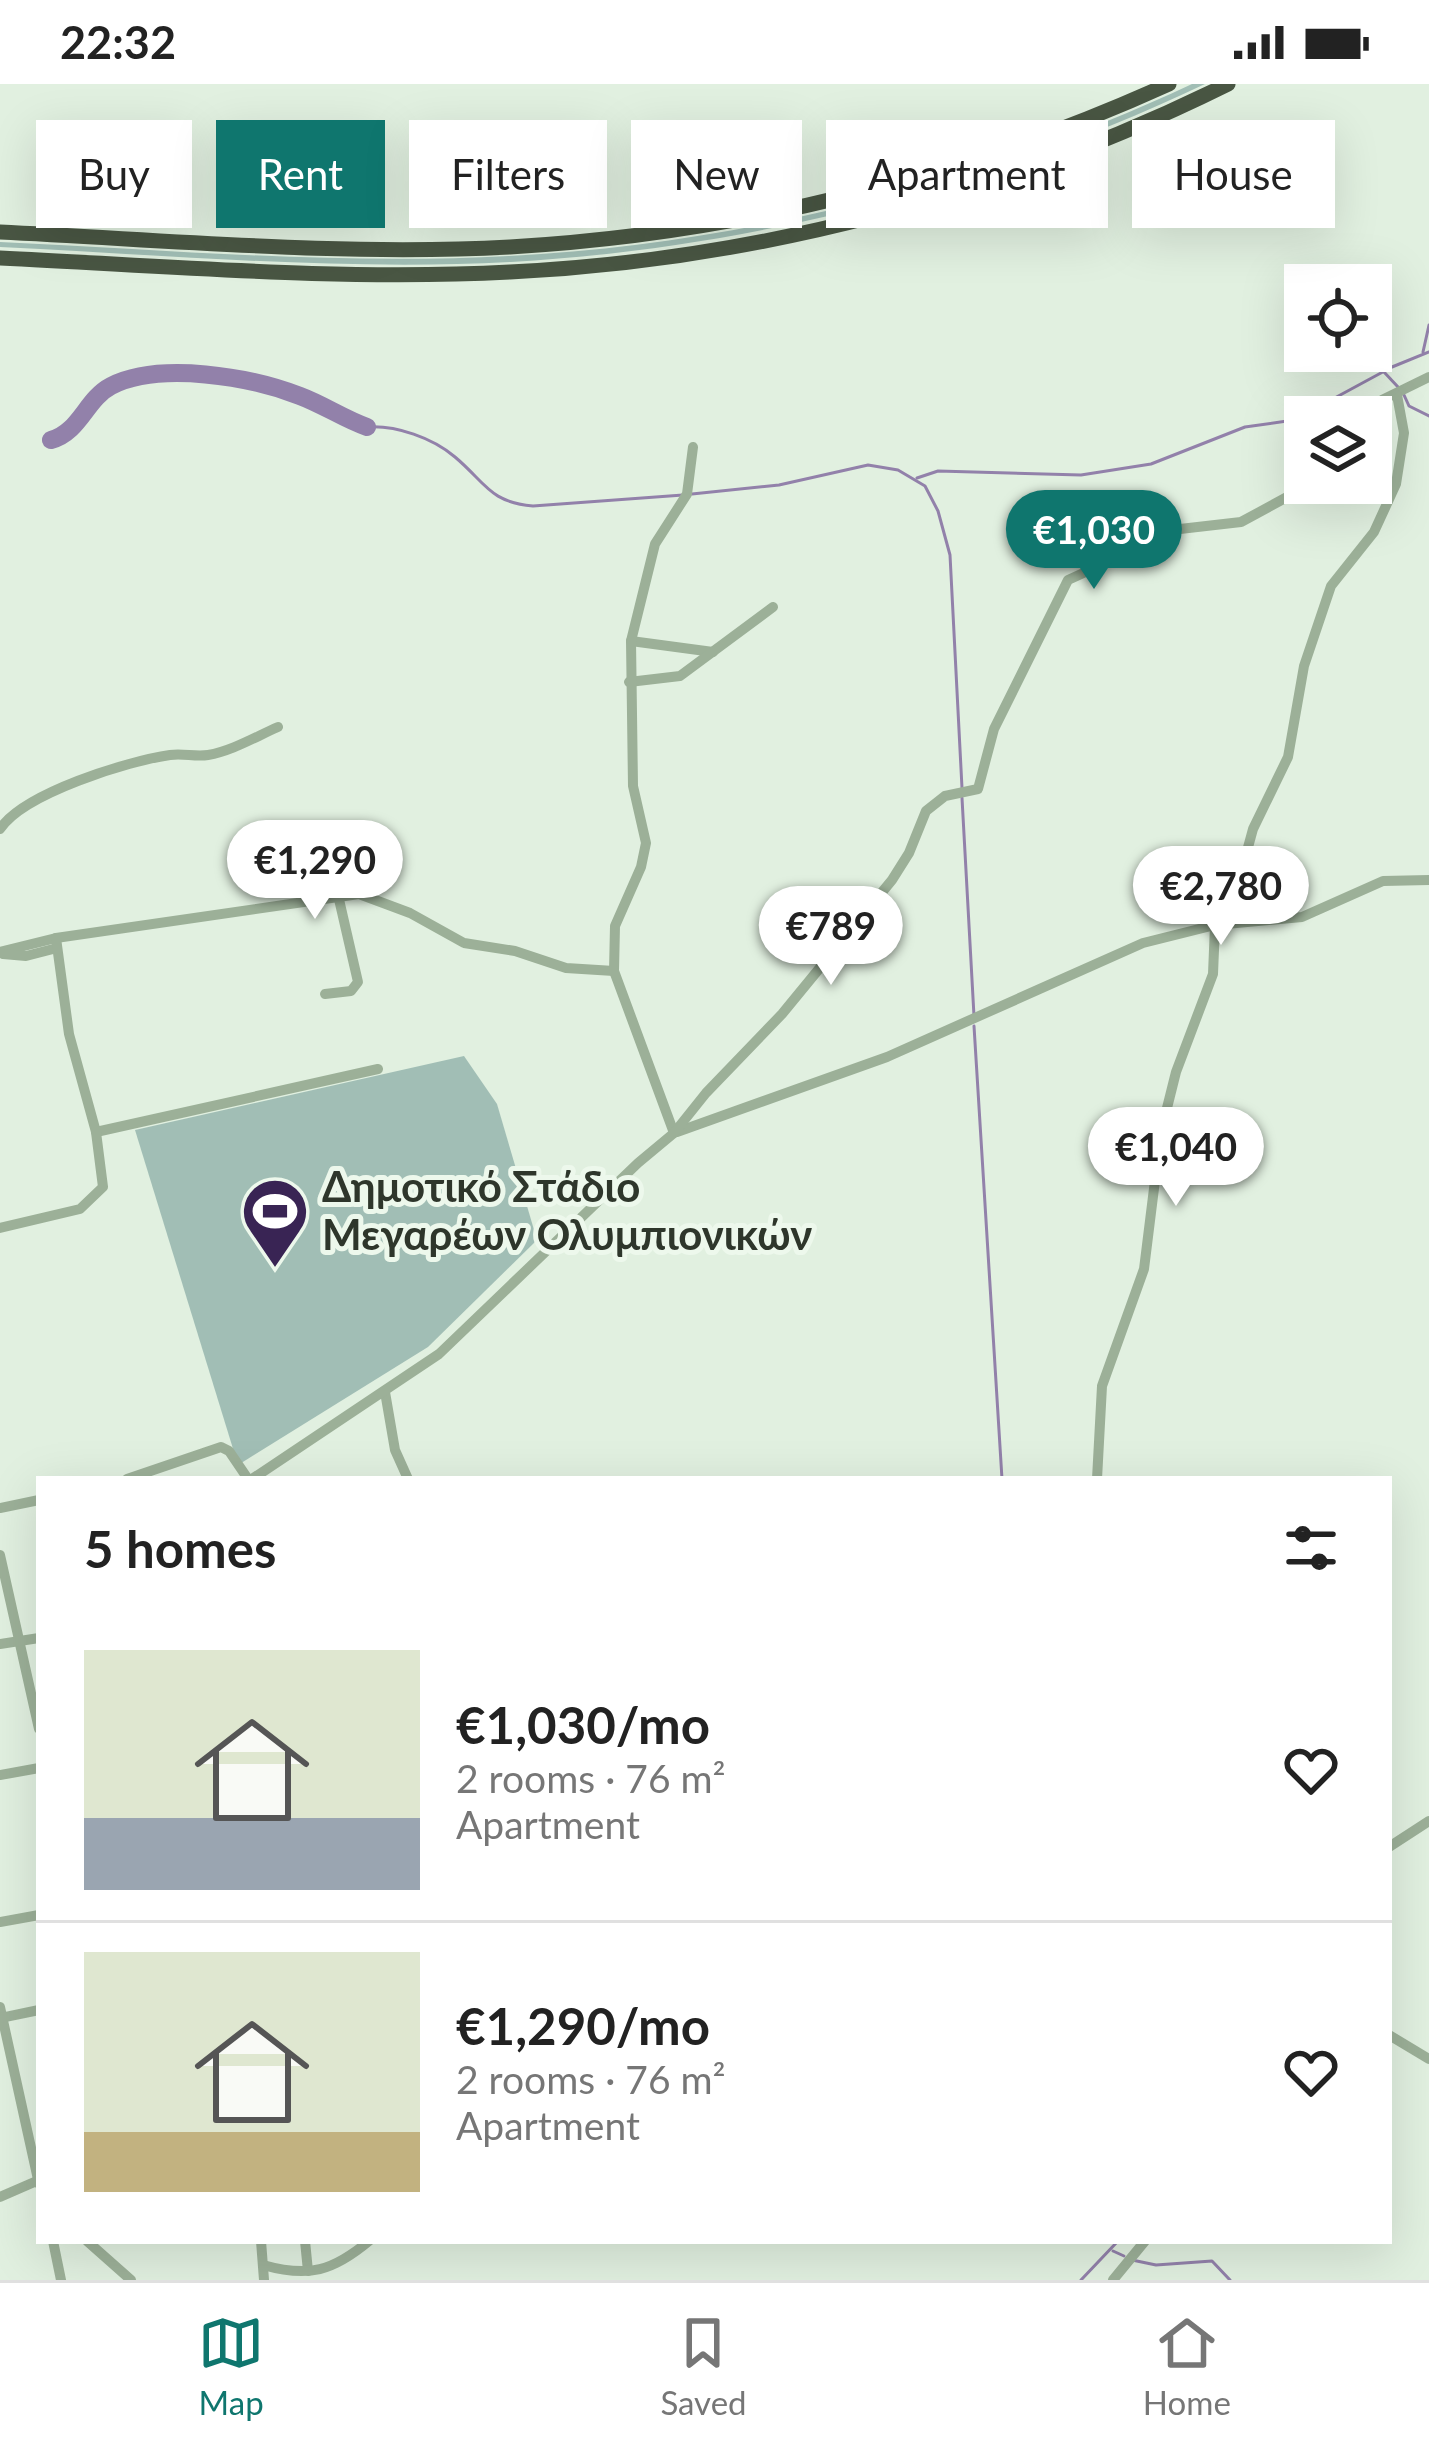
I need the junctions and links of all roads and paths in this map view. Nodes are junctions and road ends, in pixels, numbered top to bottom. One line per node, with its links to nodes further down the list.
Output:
1 (1169, 84): 3 (highway)
2 (1228, 84): 4 (highway)
3 (0, 232)
4 (0, 258)
5 (1429, 377): 6 (street)
6 (1397, 395): 7 (street); 18 (street)
7 (1392, 397)
8 (693, 448): 11 (street)
9 (1284, 499): 25 (street)
10 (773, 607): 12 (street)
11 (631, 641): 12 (street); 13 (street)
12 (713, 652): 13 (street)
13 (629, 682): 21 (street)
14 (278, 728): 15 (street)
15 (0, 829)
16 (1429, 880): 18 (street)
17 (338, 895): 19 (street); 21 (street); 22 (street)
18 (1215, 925): 25 (street); 32 (street)
19 (56, 943): 20 (street); 24 (street)
20 (0, 953)
21 (614, 971): 25 (street)
22 (326, 994)
23 (378, 1069): 24 (street)
24 (96, 1132): 26 (street)
25 (674, 1133): 27 (street)
26 (0, 1228)
27 (385, 1392): 30 (street); 31 (street)
28 (136, 1476): 29 (street)
29 (248, 1476)
30 (255, 1476)
31 (407, 1476)
32 (1097, 1476)
33 (36, 1501): 34 (street)
34 (0, 1508)
35 (0, 1555): 37 (street)
36 (36, 1638): 37 (street)
37 (20, 1641): 38 (street); 39 (street)
38 (0, 1644)
39 (35, 1695)
40 (36, 1769): 41 (street)
41 (0, 1775)
42 (1428, 1825): 43 (street)
43 (1392, 1845)
44 (36, 1916): 45 (street)
45 (0, 1922)
46 (36, 2010): 47 (street)
47 (1, 2014): 50 (street)
48 (1392, 2038): 49 (street)
49 (1429, 2059)
50 (36, 2168)
51 (36, 2182): 52 (street)
52 (0, 2198)
53 (53, 2244): 61 (street)
54 (90, 2244): 62 (street)
55 (260, 2244): 59 (street)
56 (305, 2244): 60 (street)
57 (365, 2244): 60 (street)
58 (1143, 2244): 64 (street)
59 (262, 2265): 60 (street); 63 (street)
60 (301, 2274)
61 (61, 2280)
62 (131, 2280)
63 (264, 2280)
64 (1113, 2280)

